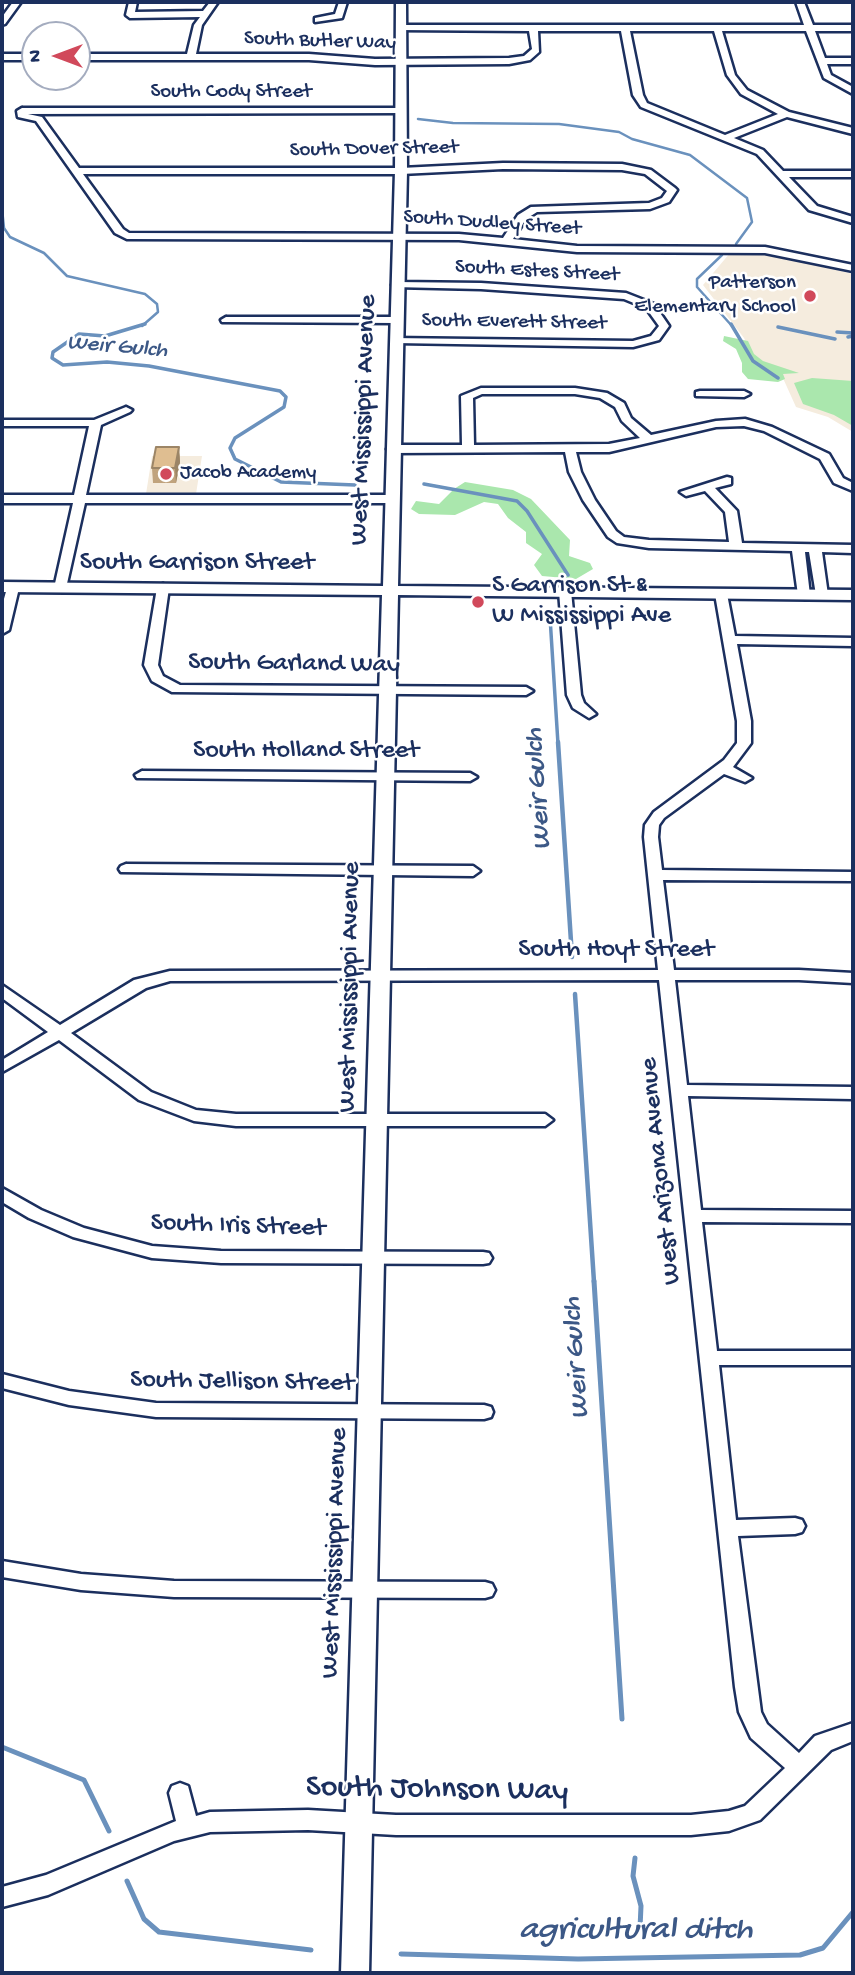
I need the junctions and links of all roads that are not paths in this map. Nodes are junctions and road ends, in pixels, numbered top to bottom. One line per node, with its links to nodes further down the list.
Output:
1 (17, 2): 9 (street)
2 (133, 2): 7 (street)
3 (214, 2): 7 (street)
4 (343, 2): 8 (street)
5 (401, 2): 13 (main road, West Mississippi Avenue)
6 (800, 2): 12 (street)
7 (206, 14): 19 (street)
8 (318, 20)
9 (2, 22)
10 (625, 27): 11 (street); 14 (street); 29 (street)
11 (717, 27): 12 (street); 26 (street)
12 (809, 27): 15 (street); 20 (street)
13 (401, 28): 14 (street); 22 (main road, West Mississippi Avenue)
14 (533, 28): 22 (street, South Butler Way)
15 (853, 28)
16 (2, 57): 17 (street)
17 (21, 57)
18 (91, 57): 19 (street, South Butler Way)
19 (191, 57): 22 (street, South Butler Way)
20 (821, 61): 21 (street); 23 (street)
21 (853, 61)
22 (401, 62): 25 (main road, West Mississippi Avenue)
23 (853, 91)
24 (61, 110): 25 (street, South Cody Street); 27 (street, South Cody Street); 27 (street, South Cody Street)
25 (400, 111): 31 (main road, West Mississippi Avenue)
26 (786, 114): 28 (street); 29 (street)
27 (39, 119): 30 (street)
28 (853, 131)
29 (725, 138): 32 (street)
30 (77, 171): 31 (street, South Dover Street); 35 (street, South Dudley Street)
31 (401, 171): 35 (main road, West Mississippi Avenue); 36 (street, South Dover Street)
32 (783, 174): 33 (street); 34 (street)
33 (853, 174)
34 (853, 220)
35 (399, 237): 36 (street, South Dudley Street); 38 (main road, West Mississippi Avenue)
36 (507, 242): 37 (street, South Dudley Street)
37 (853, 268)
38 (397, 285): 40 (main road, West Mississippi Avenue); 41 (street, South Estes Street)
39 (226, 320): 40 (street)
40 (396, 320): 42 (main road, West Mississippi Avenue)
41 (664, 324): 42 (street, South Everett Street)
42 (396, 340): 51 (main road, West Mississippi Avenue)
43 (700, 394): 44 (street)
44 (721, 394): 45 (street); 48 (street)
45 (744, 394)
46 (126, 411): 49 (street)
47 (3, 420): 49 (street)
48 (730, 422): 50 (street); 56 (street)
49 (96, 424): 59 (street)
50 (649, 440): 52 (street); 53 (street)
51 (394, 449): 52 (street); 60 (main road, West Mississippi Avenue)
52 (468, 449): 53 (street)
53 (570, 449): 61 (street)
54 (727, 481): 55 (street)
55 (707, 486): 57 (street); 61 (street)
56 (853, 487)
57 (686, 492)
58 (2, 499): 59 (street)
59 (79, 499): 60 (street); 66 (street)
60 (392, 499): 68 (main road, West Mississippi Avenue)
61 (736, 546): 62 (street)
62 (798, 547): 63 (street); 71 (street)
63 (815, 548): 64 (street); 72 (street)
64 (853, 549)
65 (7, 587): 66 (main road, South Garrison Street); 74 (street)
66 (60, 587): 67 (main road, South Garrison Street)
67 (163, 588): 68 (main road, South Garrison Street); 77 (street, South Garland Way)
68 (388, 589): 69 (main road, South Garrison Street); 77 (main road, West Mississippi Avenue)
69 (565, 592): 70 (main road, South Garrison Street); 79 (street)
70 (721, 594): 71 (main road, South Garrison Street); 75 (street, West Arizona Avenue)
71 (804, 595): 72 (main road, South Garrison Street)
72 (822, 595): 73 (main road, South Garrison Street)
73 (853, 596)
74 (2, 630)
75 (729, 640): 76 (street); 80 (street, West Arizona Avenue)
76 (853, 642)
77 (386, 691): 78 (street, South Garland Way); 82 (main road, West Mississippi Avenue)
78 (526, 691)
79 (589, 714)
80 (723, 768): 84 (street); 88 (street, West Arizona Avenue)
81 (142, 775): 82 (street, South Holland Street)
82 (385, 776): 83 (street, South Holland Street); 86 (main road, West Mississippi Avenue)
83 (470, 777)
84 (745, 778)
85 (126, 869): 86 (street)
86 (382, 870): 87 (street); 90 (main road, West Mississippi Avenue)
87 (473, 871)
88 (655, 875): 89 (street); 91 (street, West Arizona Avenue)
89 (853, 876)
90 (379, 975): 91 (street, South Hoyt Street); 94 (street); 98 (main road, West Mississippi Avenue)
91 (667, 975): 92 (street, South Hoyt Street); 96 (street, West Arizona Avenue)
92 (853, 978)
93 (2, 990): 94 (street)
94 (60, 1033): 95 (street); 98 (street)
95 (2, 1067)
96 (680, 1090): 97 (street); 101 (street, West Arizona Avenue)
97 (853, 1093)
98 (376, 1119): 99 (street); 103 (main road, West Mississippi Avenue)
99 (545, 1120)
100 (2, 1194): 103 (street, South Iris Street)
101 (692, 1216): 102 (street); 105 (street, West Arizona Avenue)
102 (853, 1217)
103 (372, 1257): 104 (street, South Iris Street); 108 (main road, West Mississippi Avenue)
104 (483, 1258)
105 (709, 1358): 106 (street); 111 (street, West Arizona Avenue)
106 (853, 1358)
107 (2, 1381): 108 (street, South Jellison Street)
108 (368, 1412): 109 (street, South Jellison Street); 113 (main road, West Mississippi Avenue)
109 (484, 1412)
110 (795, 1526): 111 (street)
111 (726, 1528): 116 (street, West Arizona Avenue)
112 (2, 1569): 113 (street)
113 (363, 1590): 114 (street); 118 (main road, West Mississippi Avenue)
114 (485, 1590)
115 (853, 1731): 116 (street, South Johnson Way)
116 (799, 1766): 118 (street, South Johnson Way)
117 (180, 1793): 119 (street)
118 (357, 1823): 119 (street, South Johnson Way); 121 (main road, West Mississippi Avenue)
119 (188, 1826): 120 (street, South Johnson Way)
120 (2, 1898)
121 (355, 1973)

